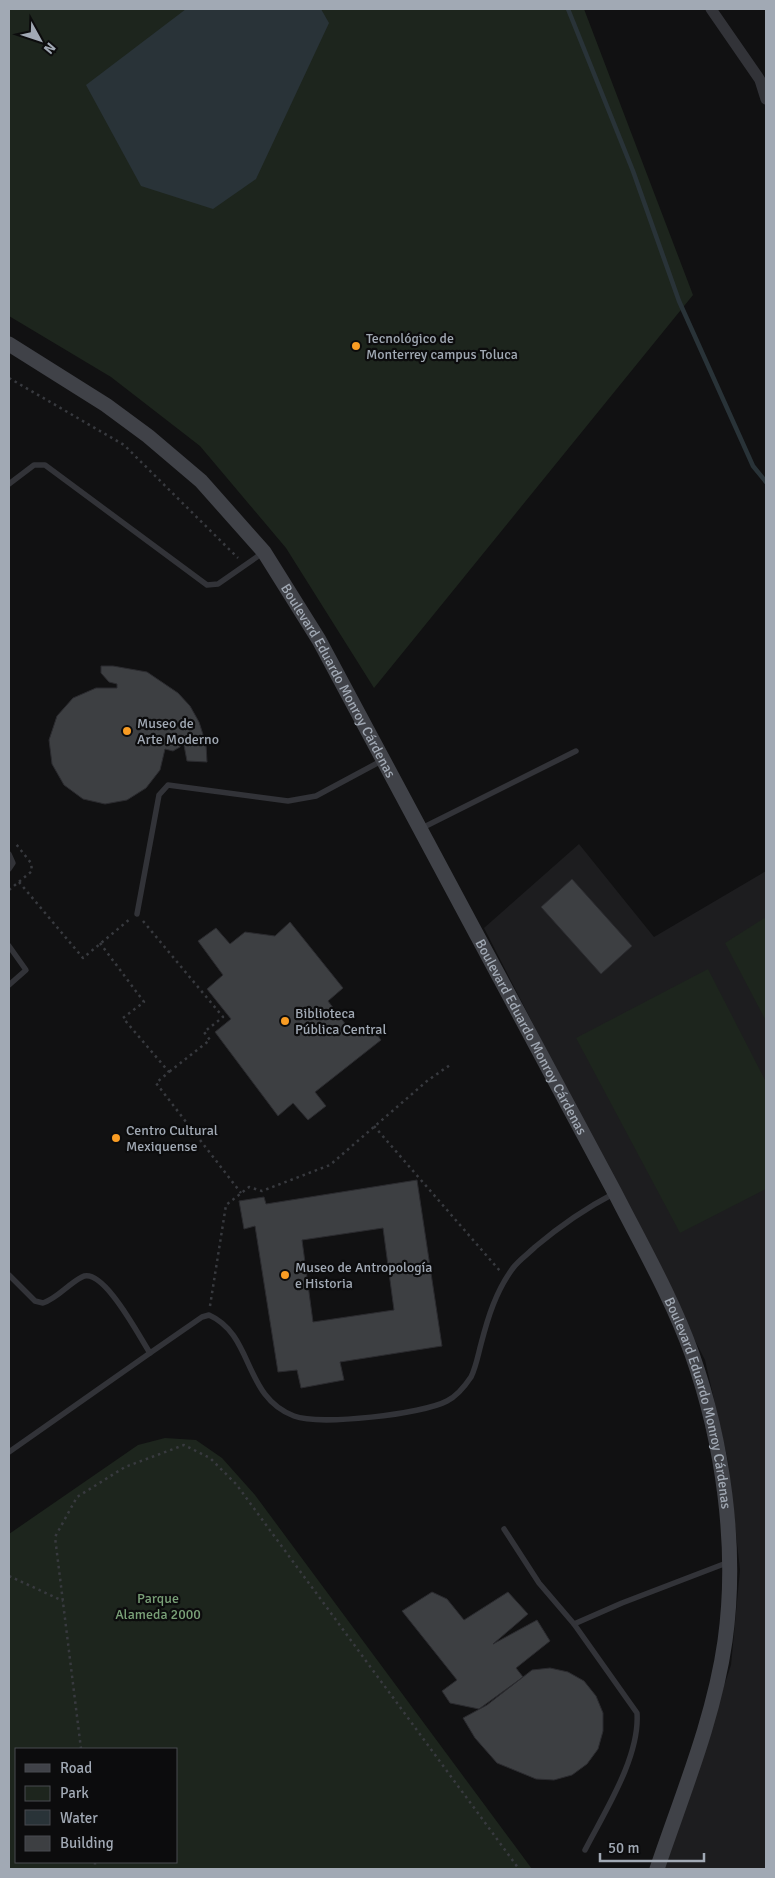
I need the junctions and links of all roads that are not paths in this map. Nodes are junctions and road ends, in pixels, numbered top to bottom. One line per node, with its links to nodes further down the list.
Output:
1 (711, 9): 2 (street)
2 (766, 99)
3 (9, 344): 5 (main road, Boulevard Eduardo Monroy Cárdenas)
4 (9, 484): 5 (lane)
5 (264, 552): 7 (main road, Boulevard Eduardo Monroy Cárdenas)
6 (576, 751): 8 (lane)
7 (383, 760): 8 (main road, Boulevard Eduardo Monroy Cárdenas); 11 (lane)
8 (420, 828): 14 (main road, Boulevard Eduardo Monroy Cárdenas)
9 (9, 854): 10 (lane)
10 (9, 868)
11 (137, 914)
12 (9, 946): 13 (lane)
13 (9, 985)
14 (615, 1193): 16 (lane); 19 (main road, Boulevard Eduardo Monroy Cárdenas)
15 (9, 1275): 16 (lane)
16 (150, 1354): 17 (lane)
17 (9, 1452)
18 (504, 1528): 20 (lane)
19 (731, 1561): 20 (lane); 22 (main road, Boulevard Eduardo Monroy Cárdenas)
20 (574, 1624): 21 (lane)
21 (585, 1850)
22 (657, 1869)

